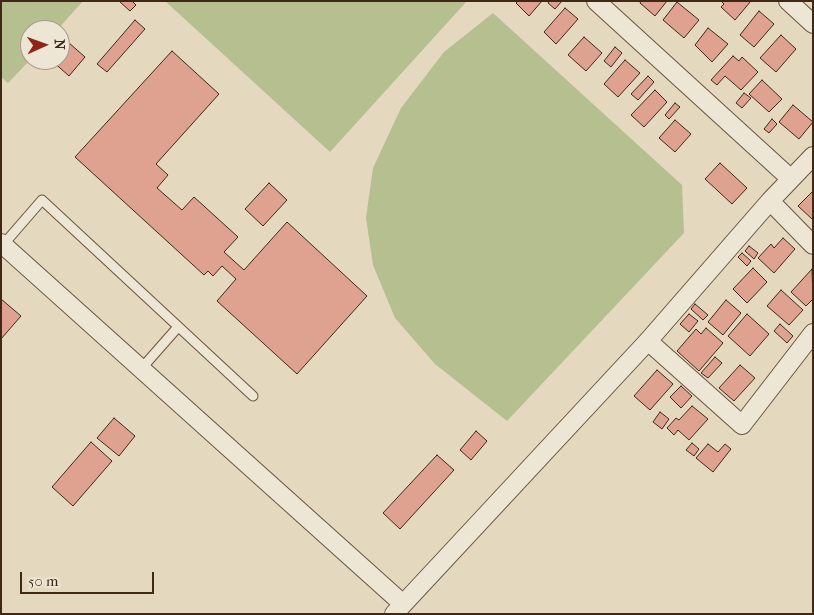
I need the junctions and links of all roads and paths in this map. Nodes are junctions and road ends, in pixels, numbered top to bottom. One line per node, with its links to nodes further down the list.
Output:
1 (596, 1): 5 (street)
2 (788, 1): 3 (street)
3 (813, 24)
4 (813, 156): 5 (street)
5 (791, 179): 6 (street)
6 (770, 201): 8 (street); 11 (street)
7 (2, 244): 9 (lane); 12 (street)
8 (813, 245)
9 (178, 327): 12 (lane); 13 (lane)
10 (813, 333): 11 (street)
11 (648, 341): 14 (street)
12 (141, 369): 14 (street)
13 (253, 396)
14 (398, 609)

